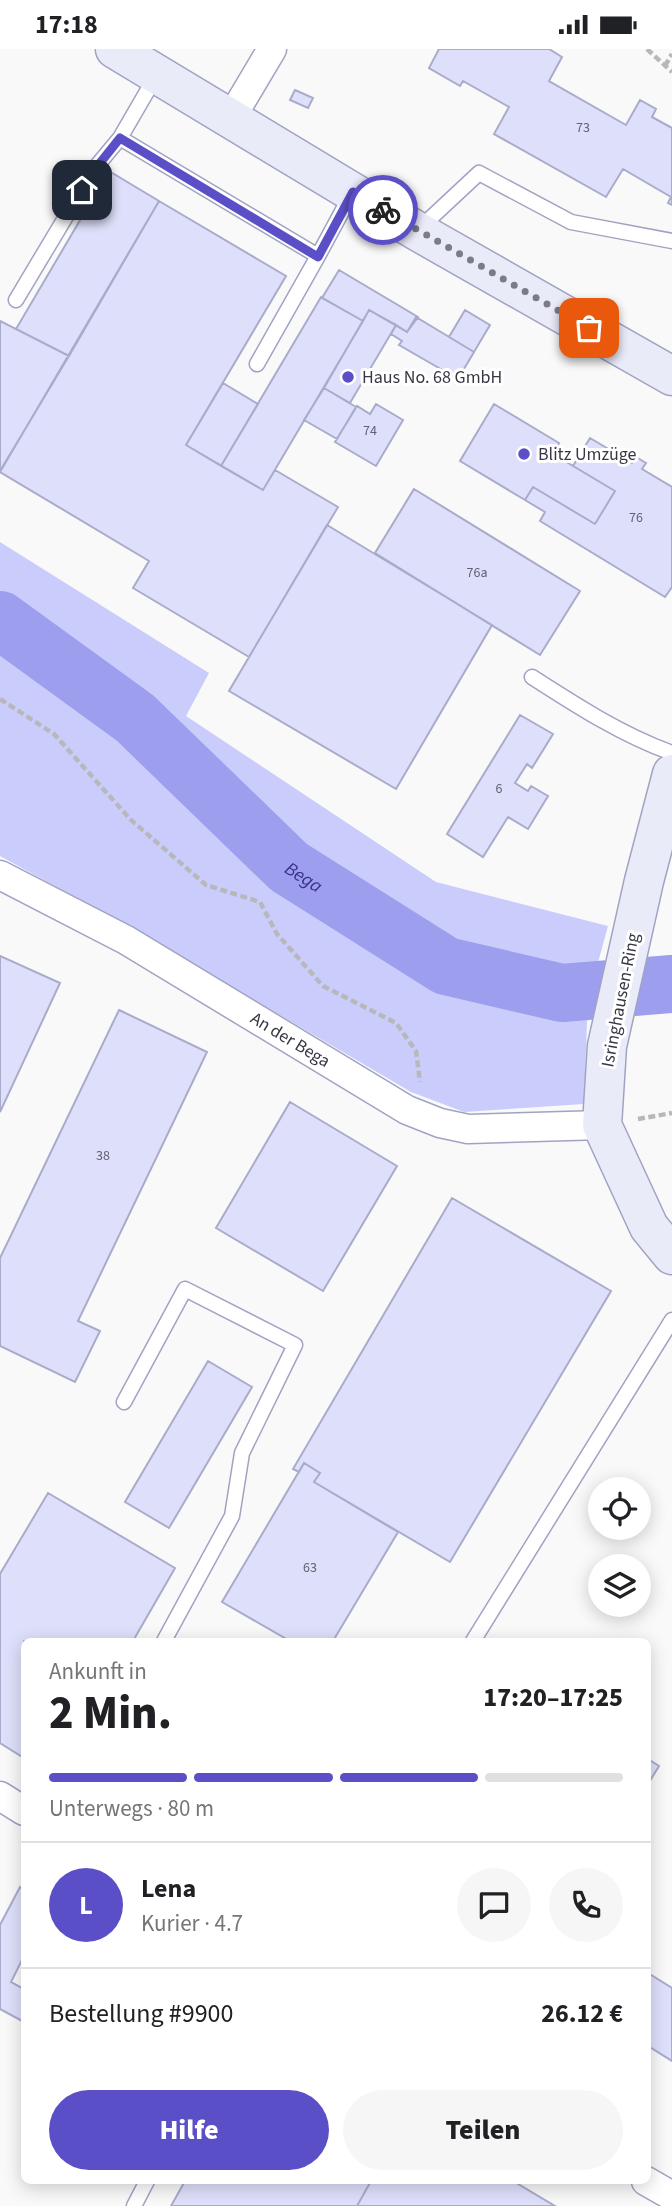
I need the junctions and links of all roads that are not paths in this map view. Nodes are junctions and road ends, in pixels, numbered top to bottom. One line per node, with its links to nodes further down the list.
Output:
1 (114, 49): 3 (street)
2 (272, 49): 4 (street)
3 (157, 74): 4 (street); 5 (lane)
4 (231, 118): 6 (street)
5 (120, 138): 9 (lane); 10 (lane)
6 (353, 192): 7 (street); 9 (lane)
7 (418, 230): 8 (lane); 12 (street)
8 (672, 241)
9 (318, 257): 11 (lane)
10 (16, 300)
11 (257, 364)
12 (672, 376)
13 (532, 677): 14 (lane)
14 (672, 753)
15 (672, 774): 17 (street, Isringhausen-Ring)
16 (0, 875): 17 (street, An der Bega)
17 (602, 1125): 18 (street, Isringhausen-Ring)
18 (672, 1255)
19 (672, 1320): 22 (lane)
20 (124, 1402): 21 (lane)
21 (166, 1638)
22 (475, 1638)
23 (0, 1796): 24 (street)
24 (21, 1809)
25 (145, 2184): 28 (lane)
26 (651, 2184): 27 (street)
27 (672, 2196)
28 (134, 2206)

